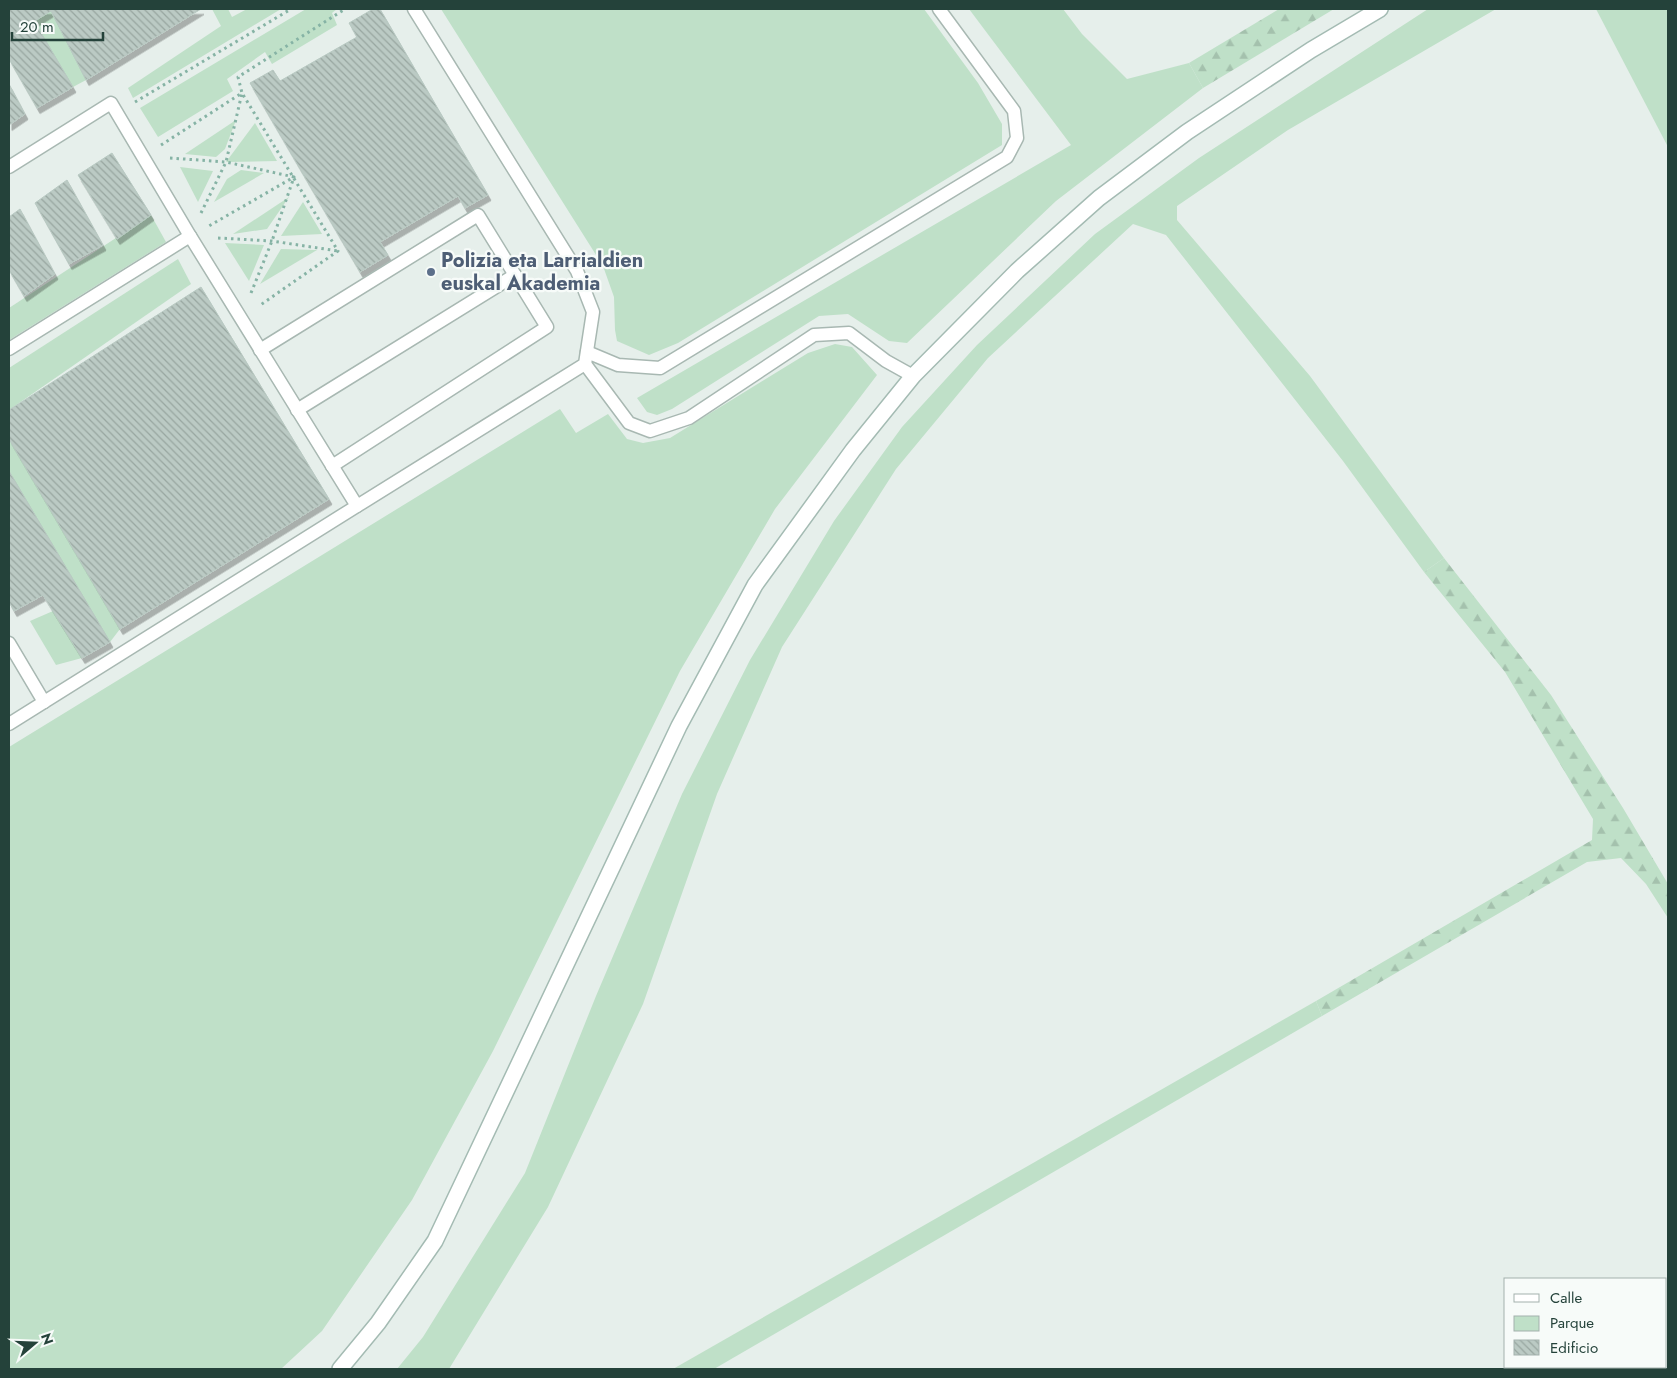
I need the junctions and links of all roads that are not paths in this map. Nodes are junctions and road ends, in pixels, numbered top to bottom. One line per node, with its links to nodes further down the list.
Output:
1 (414, 9): 9 (lane)
2 (939, 9): 9 (lane)
3 (1380, 9): 10 (main road)
4 (9, 167): 5 (lane)
5 (190, 236): 7 (lane); 8 (lane)
6 (515, 275): 8 (lane); 11 (lane); 12 (lane)
7 (9, 349)
8 (260, 350): 11 (lane)
9 (586, 358): 10 (lane); 13 (lane)
10 (913, 376): 17 (main road)
11 (297, 410): 12 (lane)
12 (332, 466): 13 (lane)
13 (357, 506): 15 (lane)
14 (9, 643): 15 (lane)
15 (44, 702): 16 (lane)
16 (9, 724)
17 (340, 1369)

